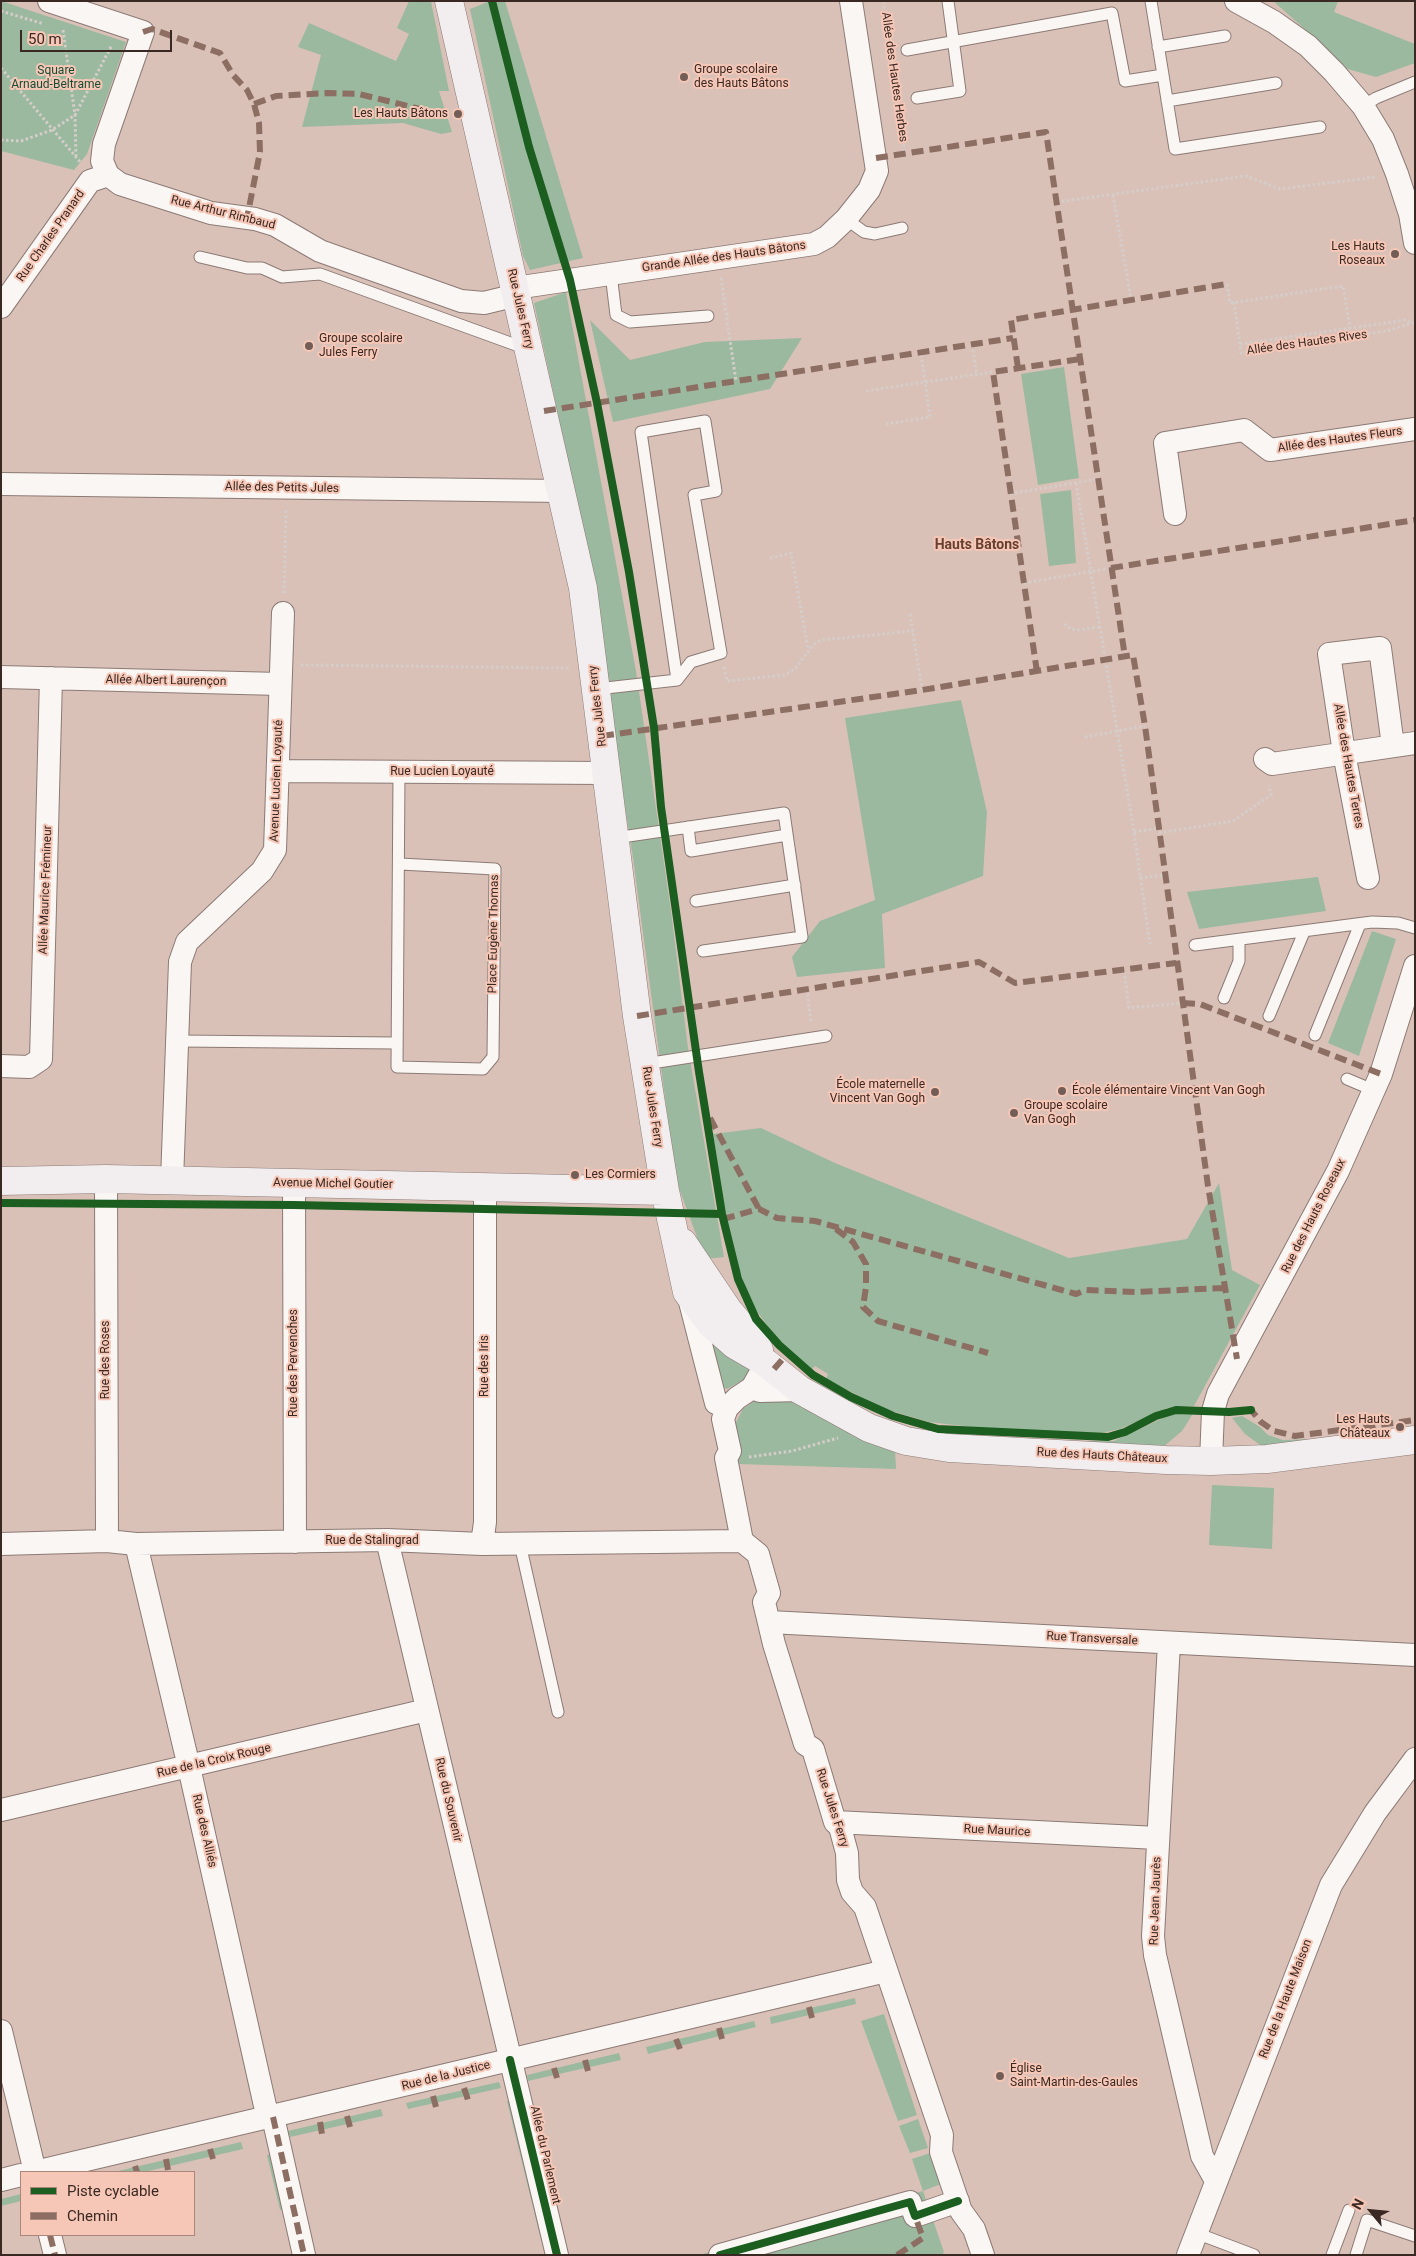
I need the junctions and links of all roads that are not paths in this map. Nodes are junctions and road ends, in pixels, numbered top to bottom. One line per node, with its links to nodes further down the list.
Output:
1 (49, 1): 18 (street)
2 (450, 1): 24 (street, Rue Jules Ferry)
3 (851, 1): 19 (street, Grande Allée des Hauts Bâtons)
4 (948, 1): 8 (lane)
5 (1151, 1): 9 (lane)
6 (1236, 1): 16 (street)
7 (1225, 36): 9 (lane)
8 (954, 40): 10 (lane); 11 (lane); 14 (lane)
9 (1158, 47): 11 (lane)
10 (907, 50)
11 (1163, 75): 15 (lane)
12 (1415, 82): 16 (lane)
13 (1276, 83): 15 (lane)
14 (917, 98)
15 (1167, 100): 17 (lane)
16 (1363, 106): 21 (street)
17 (1320, 127)
18 (99, 178): 24 (street, Rue Arthur Rimbaud); 25 (street, Rue Charles Pranard)
19 (846, 219): 20 (lane); 23 (street, Grande Allée des Hauts Bâtons)
20 (902, 228)
21 (1415, 244)
22 (200, 257): 27 (lane)
23 (611, 274): 24 (street, Grande Allée des Hauts Bâtons); 26 (lane)
24 (516, 292): 27 (street, Rue Jules Ferry)
25 (1, 306)
26 (708, 316)
27 (529, 349): 30 (street, Rue Jules Ferry)
28 (1415, 428): 31 (street, Allée des Hautes Fleurs)
29 (1, 484): 30 (street, Allée des Petits Jules)
30 (562, 491): 36 (street, Rue Jules Ferry)
31 (1175, 514)
32 (283, 613): 33 (street, Avenue Lucien Loyauté)
33 (280, 674): 35 (street, Allée Albert Laurençon); 41 (street, Avenue Lucien Loyauté)
34 (1, 677): 35 (street, Allée Albert Laurençon)
35 (51, 678): 65 (street, Allée Maurice Frémineur)
36 (596, 679): 37 (lane); 43 (street, Rue Jules Ferry)
37 (677, 680): 37 (lane)
38 (1404, 744): 39 (street); 39 (street, Allée des Hautes Terres)
39 (1344, 753): 40 (street); 48 (street, Allée des Hautes Terres)
40 (1265, 759)
41 (278, 771): 42 (street, Rue Lucien Loyauté); 62 (street, Avenue Lucien Loyauté)
42 (399, 772): 43 (street, Rue Lucien Loyauté); 47 (lane)
43 (606, 773): 46 (street, Rue Jules Ferry)
44 (688, 827): 45 (lane); 45 (lane); 46 (lane)
45 (787, 835): 49 (lane)
46 (615, 838): 64 (street, Rue Jules Ferry)
47 (400, 864): 63 (lane, Place Eugène Thomas); 63 (lane, Place Eugène Thomas)
48 (1368, 878)
49 (795, 885): 50 (lane); 56 (lane)
50 (696, 900)
51 (1360, 924): 52 (lane); 53 (lane); 60 (lane)
52 (1415, 928)
53 (1304, 932): 54 (lane); 59 (lane)
54 (1239, 940): 55 (lane); 58 (lane)
55 (1195, 945)
56 (703, 951)
57 (1415, 966): 67 (street, Rue des Hauts Roseaux)
58 (1224, 998)
59 (1269, 1016)
60 (1315, 1035)
61 (826, 1036): 64 (lane)
62 (178, 1041): 63 (lane); 70 (street, Avenue Lucien Loyauté)
63 (397, 1043)
64 (645, 1064): 73 (street, Rue Jules Ferry)
65 (1, 1066)
66 (1347, 1079): 67 (lane)
67 (1373, 1090): 81 (street, Rue des Hauts Roseaux)
68 (106, 1179): 69 (street, Avenue Michel Goutier); 70 (street, Avenue Michel Goutier); 84 (street, Rue des Roses)
69 (1, 1181)
70 (172, 1181): 71 (street, Avenue Michel Goutier)
71 (294, 1184): 72 (street, Avenue Michel Goutier); 85 (street, Rue des Pervenches)
72 (485, 1187): 73 (street, Avenue Michel Goutier); 88 (street, Rue des Iris)
73 (664, 1191): 74 (street, Rue Jules Ferry)
74 (672, 1225): 75 (street, Rue Jules Ferry); 76 (street, Rue des Hauts Châteaux)
75 (687, 1292): 76 (street, Rue des Hauts Châteaux); 79 (street, Rue Jules Ferry)
76 (766, 1362): 77 (street); 78 (street, Rue des Hauts Châteaux)
77 (752, 1388): 78 (street); 79 (street)
78 (800, 1390): 81 (street, Rue des Hauts Châteaux)
79 (725, 1414): 83 (street, Rue Jules Ferry)
80 (1415, 1440): 81 (street, Rue des Hauts Châteaux)
81 (1211, 1461)
82 (387, 1540): 85 (street, Rue de Stalingrad); 88 (street, Rue de Stalingrad); 93 (street, Rue du Souvenir)
83 (742, 1541): 89 (street, Rue de Stalingrad); 90 (street, Rue Jules Ferry)
84 (107, 1542): 86 (street, Rue de Stalingrad); 87 (street, Rue de Stalingrad)
85 (295, 1542): 87 (street, Rue de Stalingrad)
86 (1, 1544)
87 (136, 1544): 96 (street, Rue des Alliés)
88 (482, 1544): 89 (street, Rue de Stalingrad)
89 (520, 1544): 94 (lane)
90 (769, 1622): 91 (street, Rue Transversale); 98 (street, Rue Jules Ferry)
91 (1169, 1643): 92 (street, Rue Transversale); 99 (street, Rue Jean Jaurès)
92 (1415, 1656)
93 (427, 1710): 96 (street, Rue de la Croix Rouge); 102 (street, Rue du Souvenir)
94 (558, 1712)
95 (1415, 1759): 108 (street, Rue de la Haute Maison)
96 (189, 1767): 97 (street, Rue de la Croix Rouge); 103 (street, Rue des Alliés)
97 (1, 1810)
98 (835, 1822): 99 (street, Rue Maurice); 100 (street, Rue Jules Ferry)
99 (1158, 1838): 108 (street, Rue Jean Jaurès)
100 (886, 1971): 102 (street, Rue de la Justice); 109 (street, Rue Jules Ferry)
101 (1, 2031): 104 (street)
102 (510, 2060): 103 (street, Rue de la Justice); 116 (street, Allée du Parlement)
103 (270, 2118): 105 (street, Rue de la Justice); 115 (street, Rue des Alliés)
104 (35, 2171)
105 (39, 2171)
106 (20, 2176): 107 (street)
107 (1, 2180)
108 (1216, 2181): 111 (street, Rue de la Haute Maison)
109 (958, 2200): 117 (street); 118 (street, Rue Jules Ferry)
110 (1349, 2210): 121 (lane)
111 (1196, 2234): 119 (street, Rue de la Haute Maison); 120 (lane)
112 (50, 2236): 114 (street)
113 (1415, 2236): 122 (lane)
114 (55, 2255)
115 (304, 2255)
116 (557, 2255)
117 (720, 2255)
118 (983, 2255)
119 (1188, 2255)
120 (1254, 2255)
121 (1332, 2255)
122 (1356, 2255)

